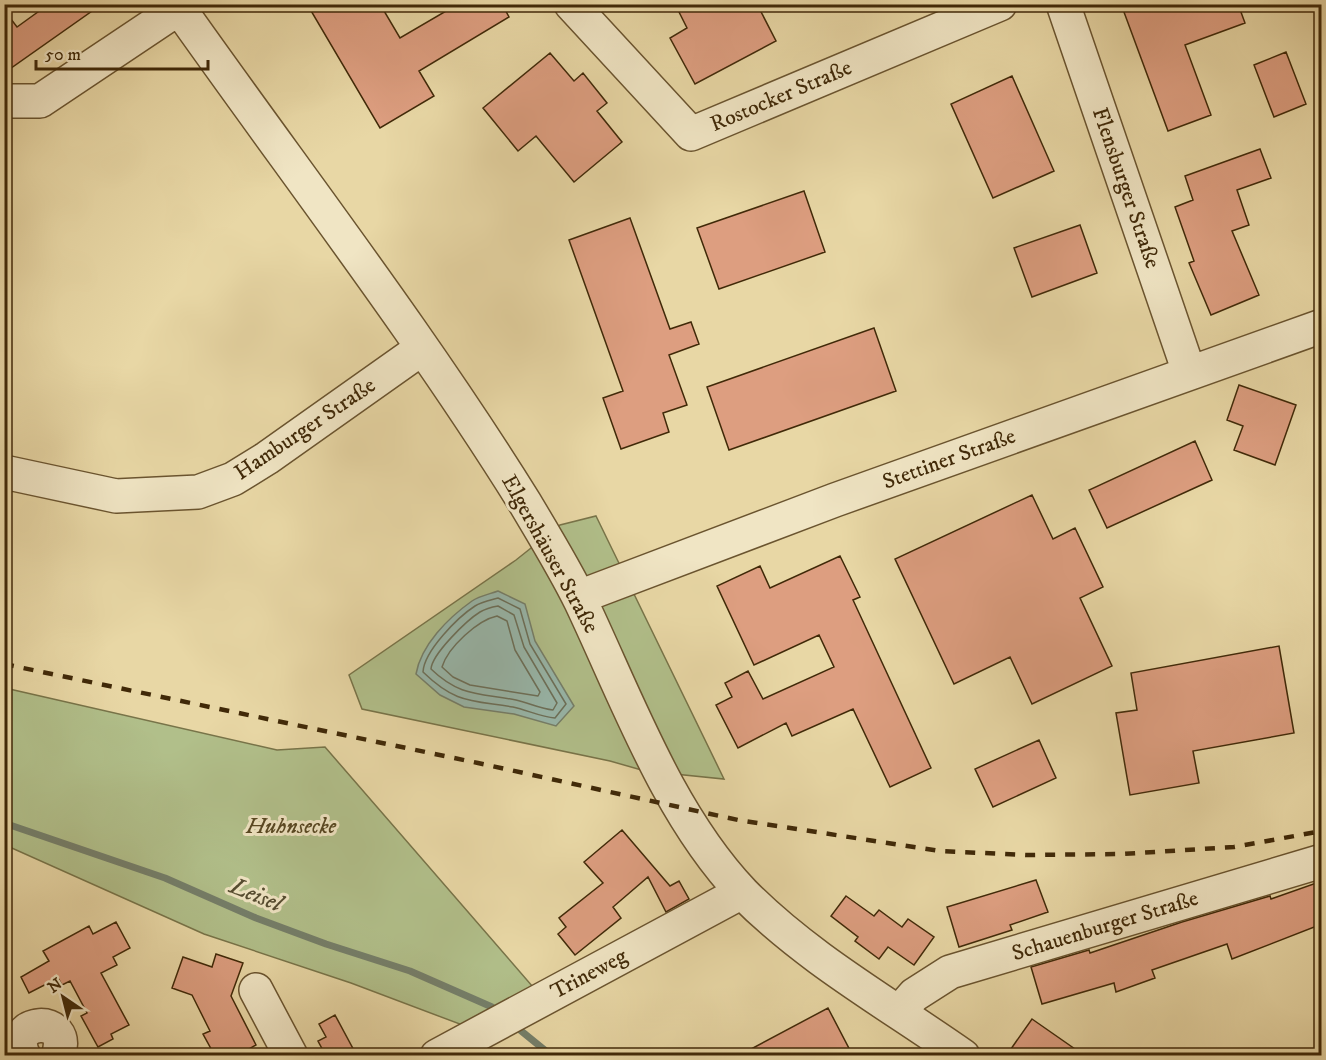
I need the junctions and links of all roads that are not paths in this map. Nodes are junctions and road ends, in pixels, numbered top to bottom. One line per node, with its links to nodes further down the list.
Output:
1 (571, 4): 2 (street, Rostocker Straße)
2 (1000, 4)
3 (1063, 4): 8 (street, Flensburger Straße)
4 (180, 6): 5 (street); 7 (street, Elgershäuser Straße)
5 (4, 101)
6 (1322, 326): 8 (street, Stettiner Straße)
7 (422, 349): 9 (street, Hamburger Straße); 10 (street, Elgershäuser Straße)
8 (1189, 372): 10 (street, Stettiner Straße)
9 (4, 472)
10 (579, 597): 12 (street, Elgershäuser Straße)
11 (1322, 861): 14 (street, Schauenburger Straße)
12 (742, 892): 14 (street, Elgershäuser Straße); 18 (street, Trineweg)
13 (256, 990): 17 (street)
14 (900, 1011): 19 (street, Elgershäuser Straße)
15 (24, 1056): 16 (street)
16 (58, 1056)
17 (291, 1056)
18 (436, 1056)
19 (963, 1056)

